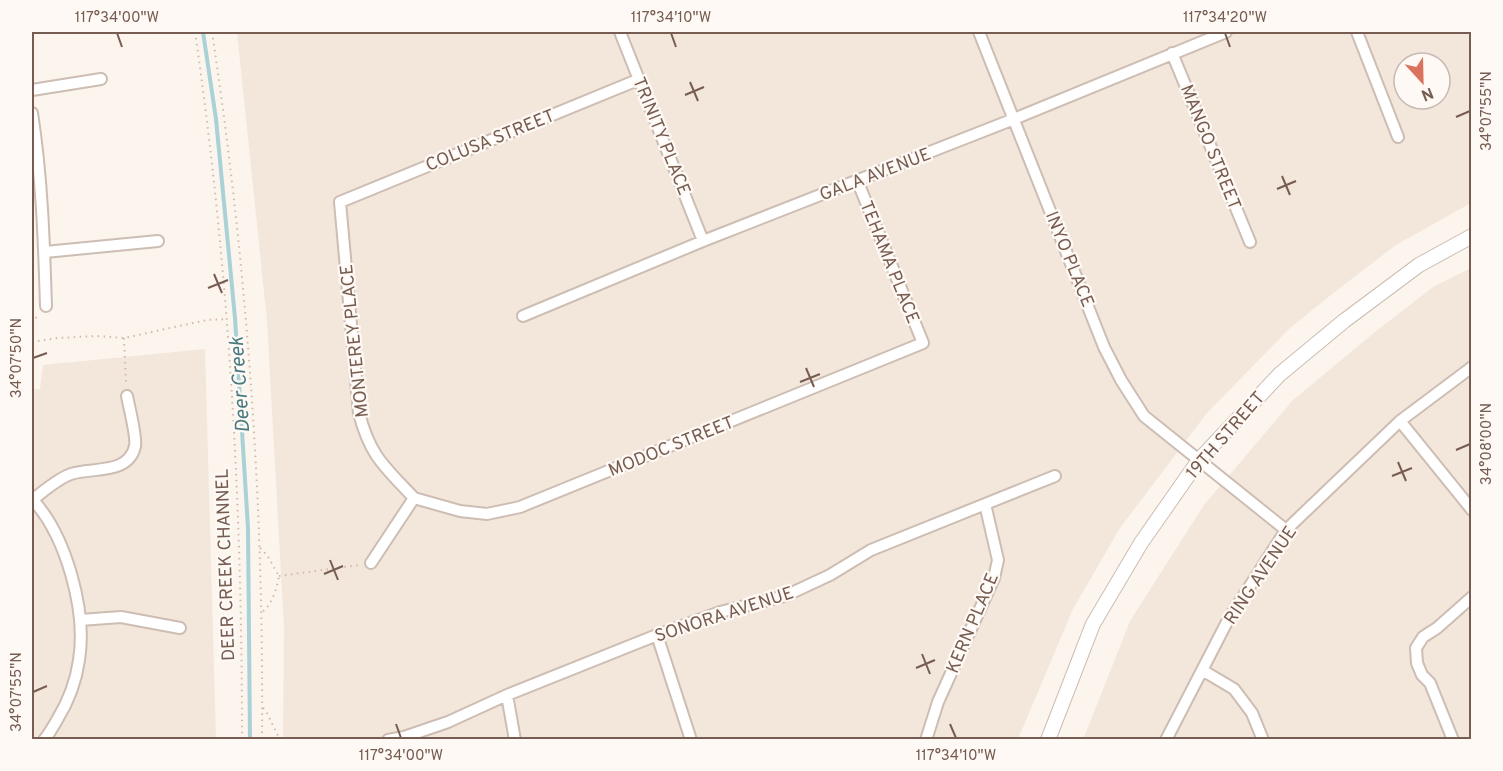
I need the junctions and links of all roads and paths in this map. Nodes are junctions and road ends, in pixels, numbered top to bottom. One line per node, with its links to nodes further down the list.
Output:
1 (195, 32): 23 (path, DEER CREEK CHANNEL)
2 (213, 32): 37 (path)
3 (620, 32): 9 (street, TRINITY PLACE)
4 (979, 32): 12 (street, INYO PLACE)
5 (1226, 32): 7 (street, GALA AVENUE)
6 (1357, 32): 13 (street)
7 (1172, 53): 12 (street, GALA AVENUE); 19 (street, MANGO STREET)
8 (102, 79): 10 (street)
9 (640, 79): 15 (street, COLUSA STREET); 17 (street, TRINITY PLACE)
10 (32, 90)
11 (32, 113): 20 (street)
12 (1014, 119): 14 (street, GALA AVENUE); 30 (street, INYO PLACE)
13 (1398, 137)
14 (857, 180): 17 (street, GALA AVENUE); 26 (street, TEHAMA PLACE)
15 (340, 202): 32 (street, MONTEREY PLACE)
16 (1472, 236): 30 (street, 19TH STREET)
17 (704, 241): 22 (street, GALA AVENUE)
18 (158, 242): 20 (street)
19 (1250, 242)
20 (45, 252): 21 (street)
21 (46, 306)
22 (523, 315)
23 (226, 319): 24 (path); 50 (path, DEER CREEK CHANNEL)
24 (124, 338): 25 (path); 28 (path)
25 (32, 342)
26 (923, 343): 32 (street, MODOC STREET)
27 (1472, 367): 29 (street, RING AVENUE)
28 (127, 396): 33 (street)
29 (1400, 422): 35 (street); 36 (street, RING AVENUE)
30 (1199, 460): 36 (street, INYO PLACE); 56 (street, 19TH STREET)
31 (1055, 476): 34 (street, SONORA AVENUE)
32 (414, 498): 38 (street)
33 (32, 500): 42 (street)
34 (985, 504): 44 (street, SONORA AVENUE); 55 (street, KERN PLACE)
35 (1472, 510)
36 (1286, 530): 45 (street, RING AVENUE)
37 (259, 547): 39 (path); 41 (path)
38 (371, 563): 39 (path)
39 (279, 576): 41 (path)
40 (1472, 597): 59 (street)
41 (262, 612): 47 (path)
42 (80, 620): 43 (street); 48 (street)
43 (180, 628)
44 (657, 635): 46 (street, SONORA AVENUE); 54 (street)
45 (1202, 670): 57 (street, RING AVENUE); 58 (street)
46 (507, 695): 52 (street, SONORA AVENUE); 53 (street)
47 (262, 708): 49 (path); 51 (path)
48 (47, 739)
49 (280, 739)
50 (242, 740)
51 (262, 740)
52 (388, 740)
53 (515, 740)
54 (691, 740)
55 (926, 740)
56 (1048, 740)
57 (1166, 740)
58 (1263, 740)
59 (1453, 740)

